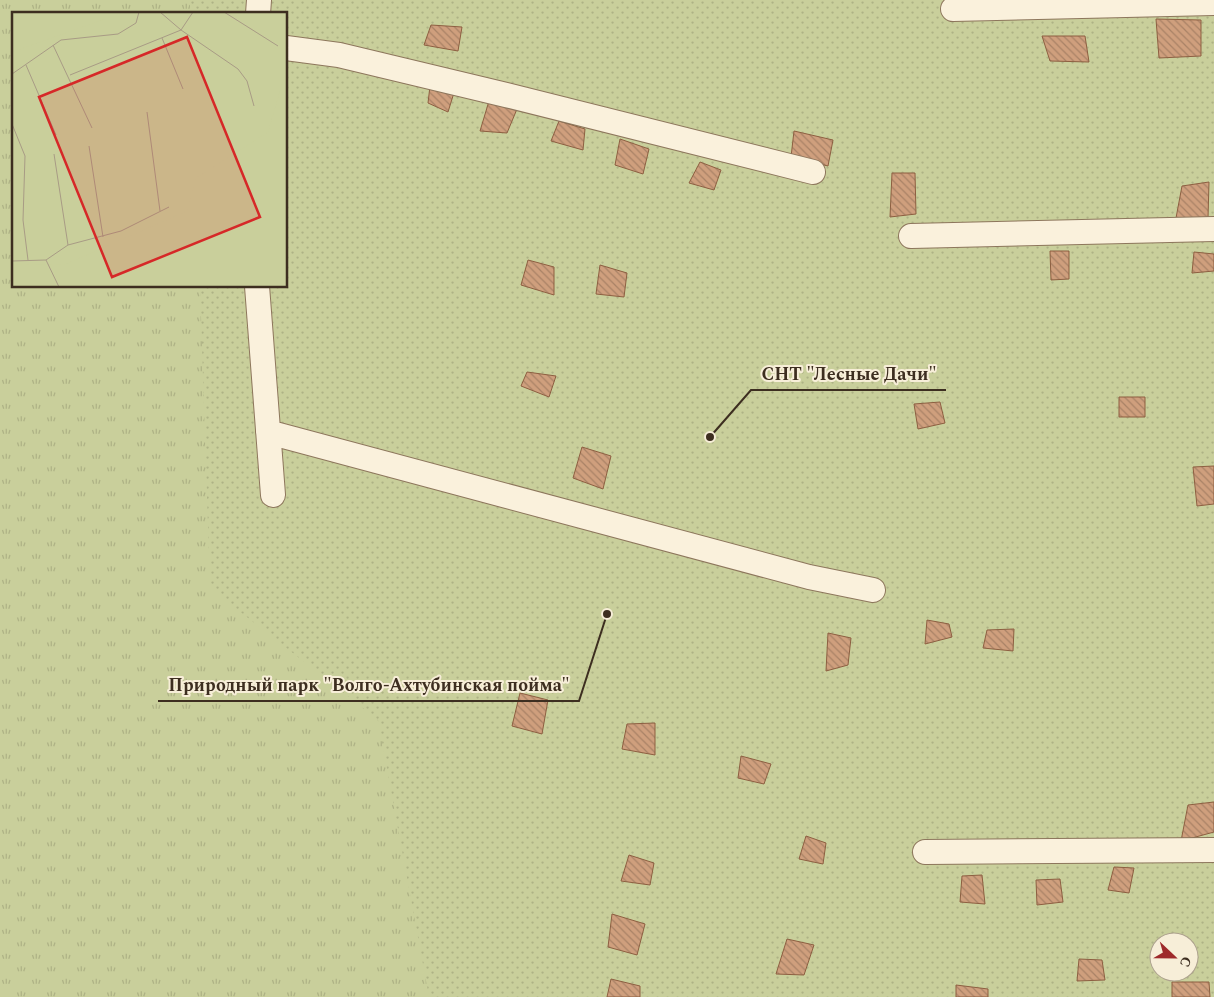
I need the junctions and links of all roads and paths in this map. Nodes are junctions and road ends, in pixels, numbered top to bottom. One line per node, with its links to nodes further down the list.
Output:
1 (1214, 4): 2 (street)
2 (953, 8)
3 (288, 48): 4 (street)
4 (813, 172)
5 (1214, 229): 6 (street)
6 (911, 236)
7 (256, 288): 8 (street)
8 (268, 432): 9 (street); 10 (street)
9 (273, 496)
10 (873, 590)
11 (1214, 850): 12 (street)
12 (925, 852)

